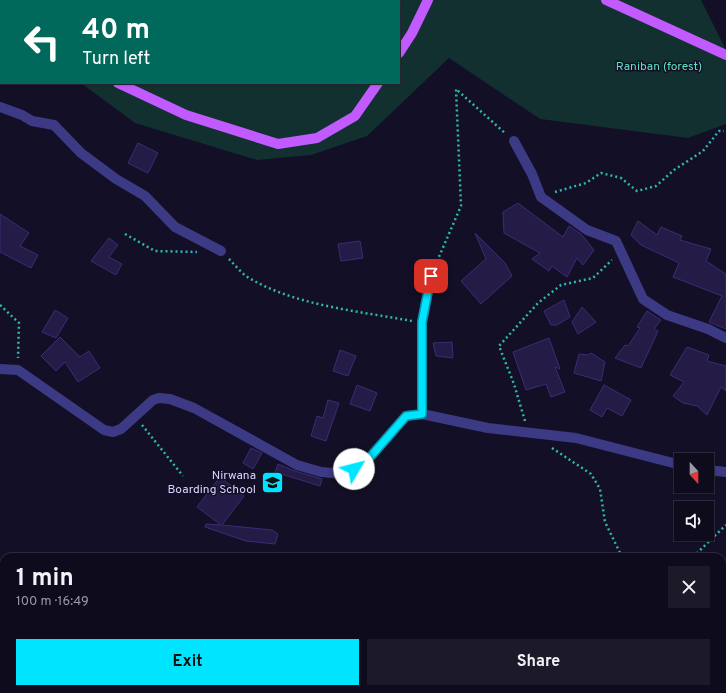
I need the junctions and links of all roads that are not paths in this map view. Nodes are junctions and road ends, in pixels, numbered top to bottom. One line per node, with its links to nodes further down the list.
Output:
1 (428, 0): 3 (main road)
2 (606, 0): 4 (main road)
3 (400, 51)
4 (726, 55)
5 (120, 84): 6 (main road)
6 (377, 84)
7 (0, 107): 9 (street)
8 (514, 141): 11 (street)
9 (221, 251)
10 (431, 276): 13 (street)
11 (726, 338)
12 (0, 369): 13 (street)
13 (422, 414): 14 (street)
14 (674, 463)
15 (714, 471): 16 (street)
16 (726, 472)

